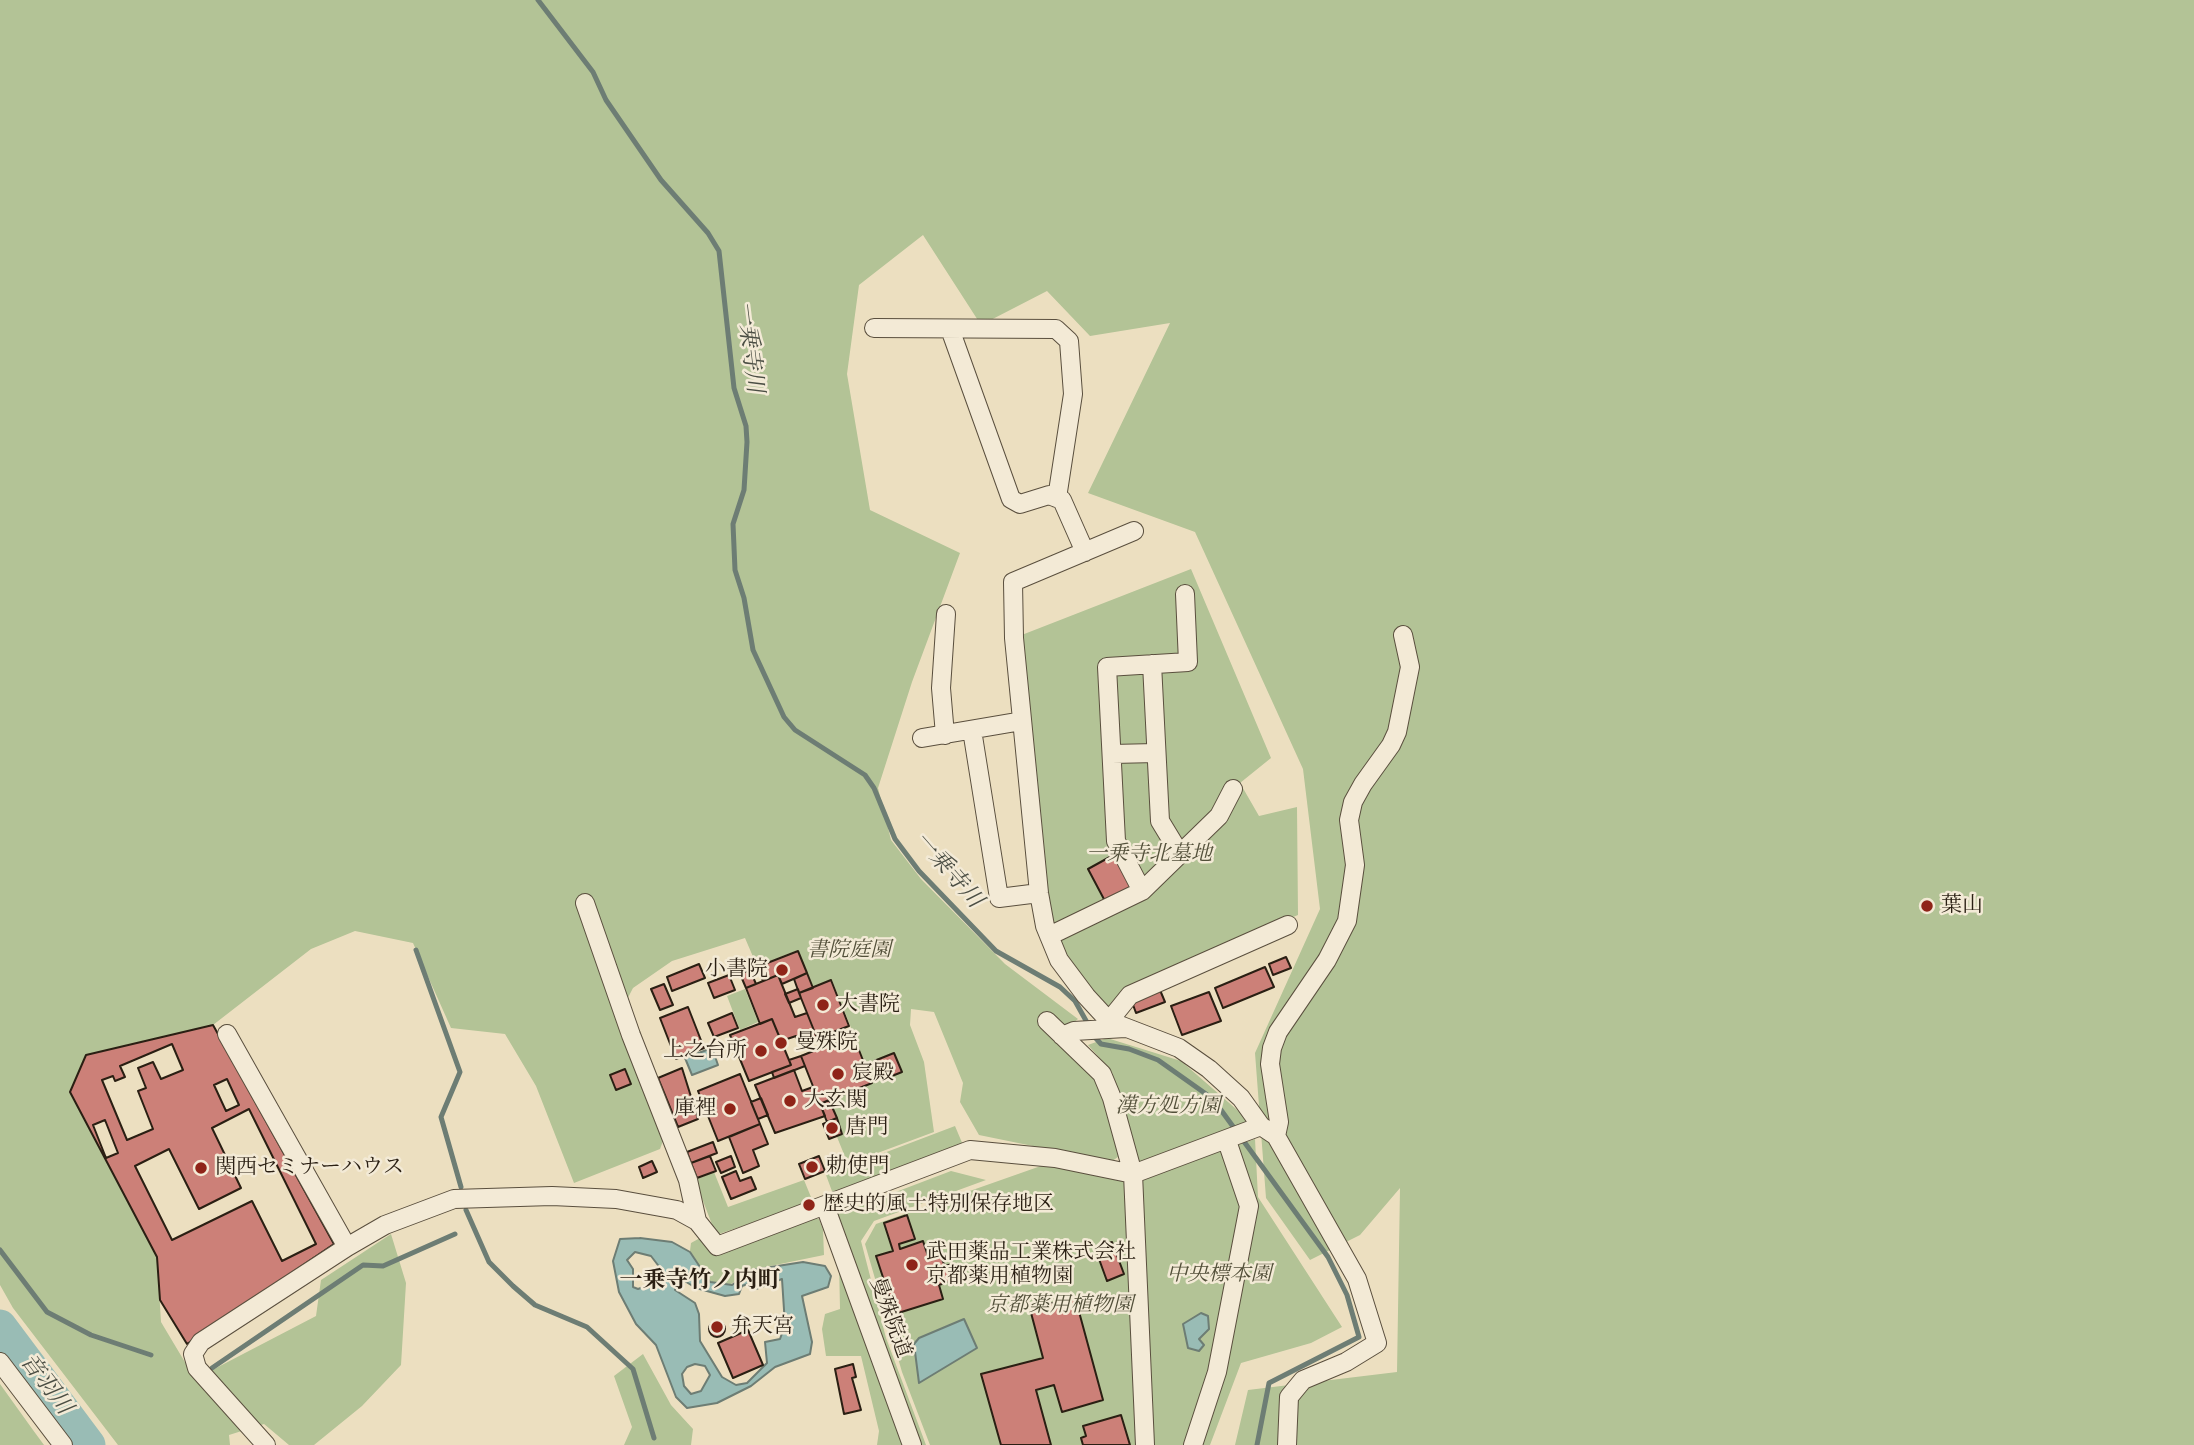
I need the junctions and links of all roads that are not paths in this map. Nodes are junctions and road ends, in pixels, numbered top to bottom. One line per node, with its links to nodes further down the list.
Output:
1 (874, 328): 2 (street)
2 (950, 329): 3 (street); 3 (street)
3 (1057, 498): 5 (street)
4 (1134, 531): 5 (street)
5 (1085, 552): 10 (street)
6 (1185, 593): 9 (street)
7 (946, 614): 12 (street)
8 (1403, 635): 27 (street)
9 (1152, 664): 14 (street); 15 (street)
10 (1022, 721): 11 (street); 19 (street)
11 (972, 730): 12 (street); 19 (street)
12 (945, 734): 13 (street)
13 (922, 738)
14 (1156, 753): 15 (street); 17 (street)
15 (1111, 754): 18 (street)
16 (1233, 789): 17 (street)
17 (1180, 854): 18 (street)
18 (1142, 891): 22 (street)
19 (1039, 893): 22 (street)
20 (584, 903): 31 (street)
21 (1288, 925): 24 (street)
22 (1049, 936): 24 (street)
23 (1047, 1021): 26 (street)
24 (1111, 1026): 26 (street); 27 (street)
25 (228, 1034): 32 (street)
26 (1068, 1034): 29 (street)
27 (1269, 1131): 28 (street); 39 (street)
28 (1227, 1141): 29 (street); 38 (street)
29 (1133, 1174): 30 (street); 37 (street)
30 (825, 1206): 31 (street); 36 (street, 曼殊院道)
31 (697, 1221): 32 (street)
32 (347, 1247): 35 (street)
33 (0, 1362): 34 (street)
34 (63, 1445)
35 (265, 1445)
36 (912, 1445)
37 (1145, 1445)
38 (1193, 1445)
39 (1287, 1445)

